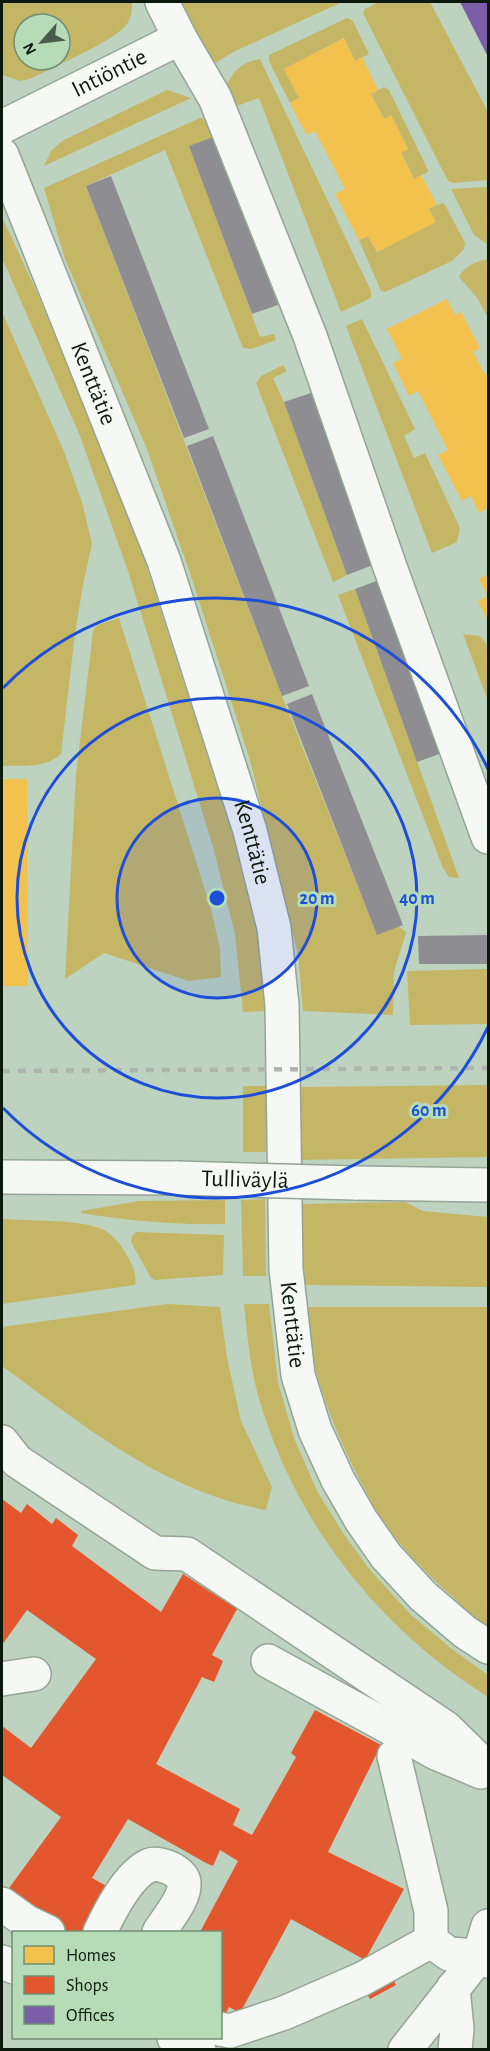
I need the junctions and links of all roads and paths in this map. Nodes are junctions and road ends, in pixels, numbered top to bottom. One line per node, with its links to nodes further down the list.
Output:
1 (162, 2): 2 (street)
2 (180, 38): 3 (street, Intiöntie); 5 (street)
3 (2, 127)
4 (2, 155): 9 (street, Kenttätie)
5 (489, 837)
6 (2, 1177): 7 (street, Tulliväylä, bridge)
7 (489, 1185)
8 (2, 1442): 14 (street)
9 (489, 1647)
10 (268, 1661): 15 (street)
11 (34, 1674): 12 (street)
12 (2, 1679)
13 (394, 1756): 20 (street)
14 (489, 1769)
15 (489, 1775)
16 (2, 1904): 17 (street)
17 (46, 1931)
18 (100, 1931): 19 (street)
19 (160, 1931)
20 (431, 1941): 21 (street); 23 (street)
21 (485, 1947): 22 (street)
22 (453, 1988): 26 (street); 27 (street)
23 (222, 2029)
24 (178, 2039): 25 (street)
25 (199, 2049)
26 (405, 2049)
27 (454, 2049)

